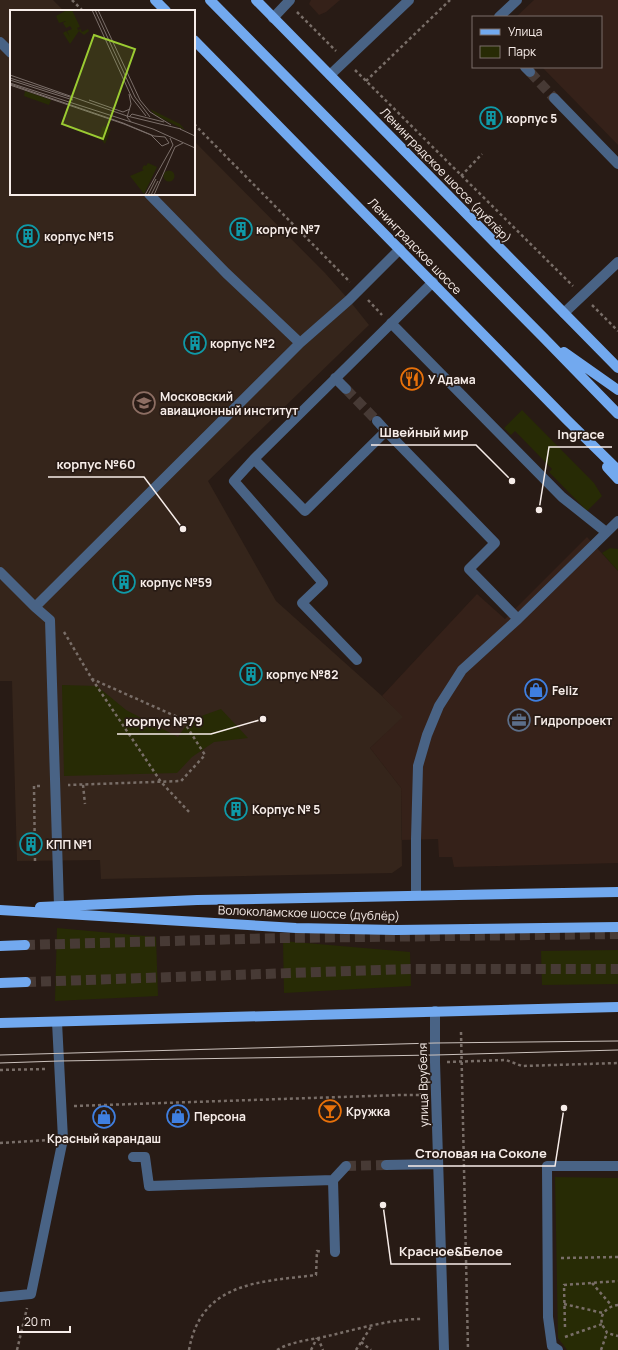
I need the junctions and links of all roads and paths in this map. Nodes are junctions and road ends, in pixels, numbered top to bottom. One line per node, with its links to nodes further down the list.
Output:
1 (72, 0): 9 (path)
2 (155, 0): 10 (main road)
3 (210, 0): 33 (main road)
4 (256, 0): 12 (main road, Ленинградское шоссе (дублёр))
5 (409, 0): 16 (street)
6 (450, 0): 18 (path)
7 (517, 0): 11 (street)
8 (289, 1): 12 (street); 16 (path)
9 (82, 10)
10 (165, 10)
11 (500, 16)
12 (273, 18): 17 (main road, Ленинградское шоссе (дублёр))
13 (195, 41): 25 (main road, Ленинградское шоссе)
14 (0, 42): 15 (street)
15 (10, 52)
16 (345, 60): 17 (street); 18 (path)
17 (330, 75): 30 (main road, Ленинградское шоссе (дублёр))
18 (366, 81): 23 (path)
19 (554, 98): 22 (street)
20 (195, 125): 28 (path)
21 (482, 154): 23 (path)
22 (618, 164)
23 (461, 176): 29 (path)
24 (150, 195): 34 (street)
25 (400, 249): 27 (main road, Ленинградское шоссе); 28 (street)
26 (618, 262): 29 (street)
27 (433, 282): 31 (street); 40 (main road, Ленинградское шоссе)
28 (358, 290): 31 (path); 34 (street)
29 (582, 296): 30 (street); 32 (path)
30 (564, 313): 35 (main road, Ленинградское шоссе (дублёр))
31 (391, 324): 36 (street); 47 (street)
32 (618, 331)
33 (543, 337): 38 (main road); 39 (main road)
34 (300, 343): 49 (street)
35 (618, 368)
36 (335, 378): 37 (street); 43 (street)
37 (346, 389)
38 (618, 390)
39 (618, 414)
40 (567, 420): 44 (main road, Ленинградское шоссе); 45 (main road)
41 (377, 421): 42 (street)
42 (386, 431): 43 (street); 50 (street)
43 (254, 459): 52 (street)
44 (618, 470)
45 (618, 479)
46 (618, 521): 47 (street)
47 (606, 532): 50 (street)
48 (0, 572): 49 (street)
49 (35, 607): 51 (street)
50 (518, 619): 61 (street)
51 (50, 620): 53 (path); 56 (street)
52 (357, 660)
53 (92, 678): 54 (path); 54 (path)
54 (161, 782): 55 (path); 58 (path)
55 (84, 785): 56 (path); 57 (path)
56 (55, 786): 59 (path); 62 (street)
57 (85, 804)
58 (190, 813)
59 (35, 861)
60 (618, 892): 61 (main road)
61 (416, 895): 62 (main road)
62 (59, 906): 63 (main road)
63 (0, 909): 64 (main road, Волоколамское шоссе (дублёр))
64 (618, 926)
65 (25, 945): 66 (main road)
66 (0, 946)
67 (26, 982): 68 (main road)
68 (0, 983)
69 (618, 1007): 70 (main road)
70 (435, 1011): 71 (main road); 75 (street, улица Врубеля)
71 (57, 1022): 72 (main road); 81 (street)
72 (0, 1023)
73 (461, 1032): 74 (path)
74 (462, 1061): 75 (path); 76 (path); 117 (path)
75 (435, 1062): 84 (street, улица Врубеля)
76 (618, 1063)
77 (46, 1069): 78 (path)
78 (0, 1070)
79 (421, 1087): 80 (path)
80 (70, 1106)
81 (63, 1139): 82 (path); 94 (street)
82 (0, 1143)
83 (133, 1158): 88 (street)
84 (438, 1164): 85 (street); 116 (street, улица Врубеля)
85 (386, 1165)
86 (346, 1166): 88 (street)
87 (618, 1166): 91 (street)
88 (333, 1180): 89 (street)
89 (335, 1252): 110 (path)
90 (618, 1257): 91 (path)
91 (548, 1258): 118 (street)
92 (618, 1281): 93 (path)
93 (592, 1283): 96 (path); 98 (path)
94 (31, 1294): 95 (street); 109 (path)
95 (0, 1297)
96 (564, 1304): 99 (path); 105 (path)
97 (618, 1304): 98 (path)
98 (610, 1305): 99 (path)
99 (603, 1313): 101 (path)
100 (422, 1319): 102 (path)
101 (602, 1324): 103 (path); 105 (path)
102 (371, 1326): 106 (path); 107 (path)
103 (607, 1333): 104 (path); 119 (path)
104 (618, 1336)
105 (565, 1337): 108 (path)
106 (318, 1338): 111 (path); 112 (path); 113 (path)
107 (361, 1342): 114 (path); 115 (path)
108 (567, 1342)
109 (17, 1350)
110 (189, 1350)
111 (277, 1350)
112 (311, 1350)
113 (323, 1350)
114 (356, 1350)
115 (371, 1350)
116 (444, 1350)
117 (468, 1350)
118 (558, 1350)
119 (601, 1350)

